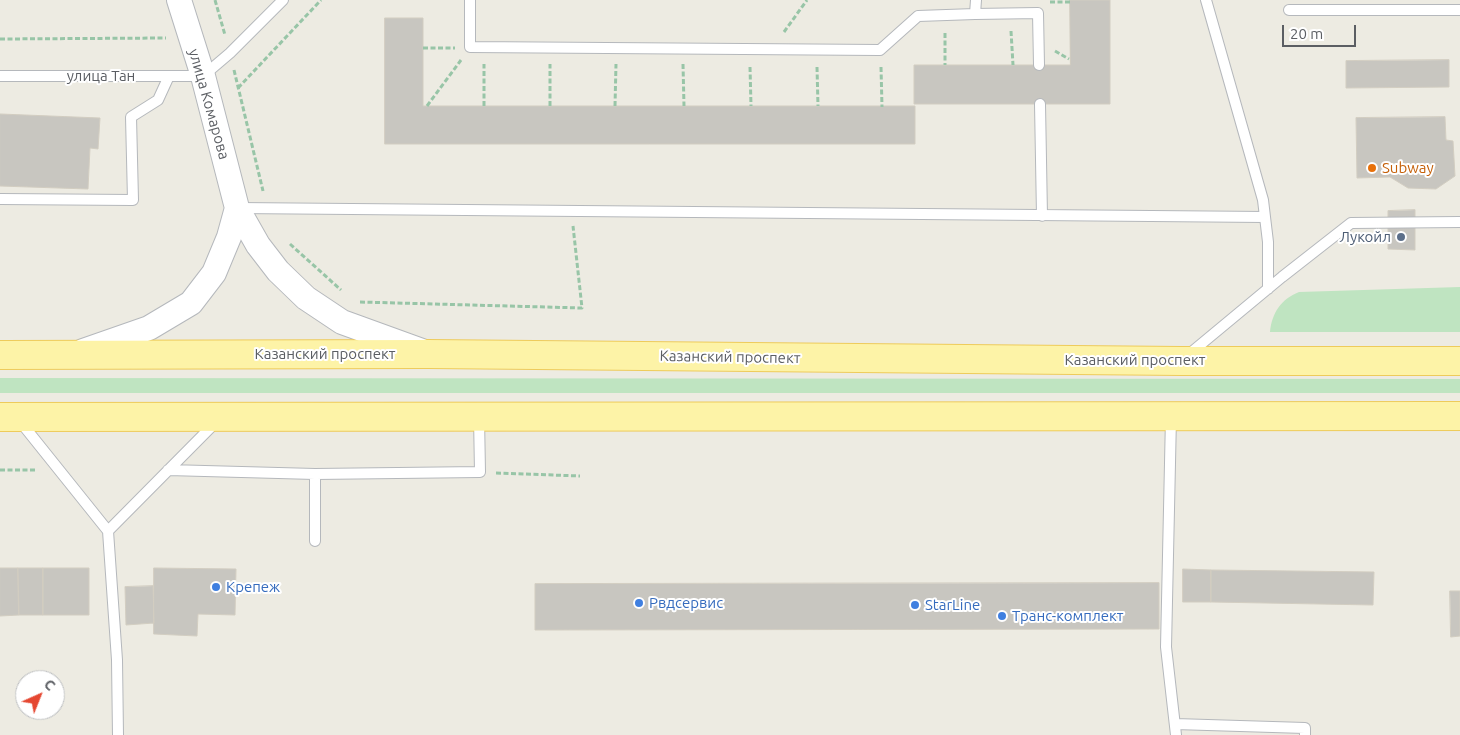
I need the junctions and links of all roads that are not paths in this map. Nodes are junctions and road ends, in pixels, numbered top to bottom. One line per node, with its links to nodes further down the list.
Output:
1 (179, 0): 12 (street, улица Комарова)
2 (283, 0): 12 (lane)
3 (470, 0): 8 (lane)
4 (976, 0): 8 (lane)
5 (1206, 0): 17 (lane)
6 (1289, 10): 7 (lane)
7 (1460, 10)
8 (975, 14): 9 (lane)
9 (1039, 65)
10 (0, 76): 11 (lane, улица Тан)
11 (169, 76): 12 (lane, улица Тан); 14 (lane)
12 (203, 76): 15 (street, улица Комарова)
13 (1040, 104): 16 (lane)
14 (0, 199)
15 (237, 208): 16 (lane); 20 (street); 22 (street)
16 (1042, 216): 17 (lane)
17 (1265, 217): 19 (lane)
18 (1460, 222): 19 (lane)
19 (1268, 289): 23 (lane)
20 (428, 354): 22 (main road, Казанский проспект); 23 (main road, Казанский проспект)
21 (0, 355): 22 (main road, Казанский проспект)
22 (72, 355)
23 (1181, 361): 24 (main road, Казанский проспект)
24 (1460, 361)
25 (480, 416): 26 (main road); 29 (main road); 31 (lane)
26 (1171, 416): 27 (main road); 34 (lane)
27 (1460, 416)
28 (8, 417): 29 (main road); 32 (lane)
29 (221, 417): 30 (lane)
30 (168, 470): 31 (lane); 32 (lane)
31 (315, 474): 33 (lane)
32 (108, 531): 35 (lane)
33 (315, 541)
34 (1175, 724): 36 (lane); 37 (lane)
35 (118, 735)
36 (1176, 735)
37 (1305, 735)

